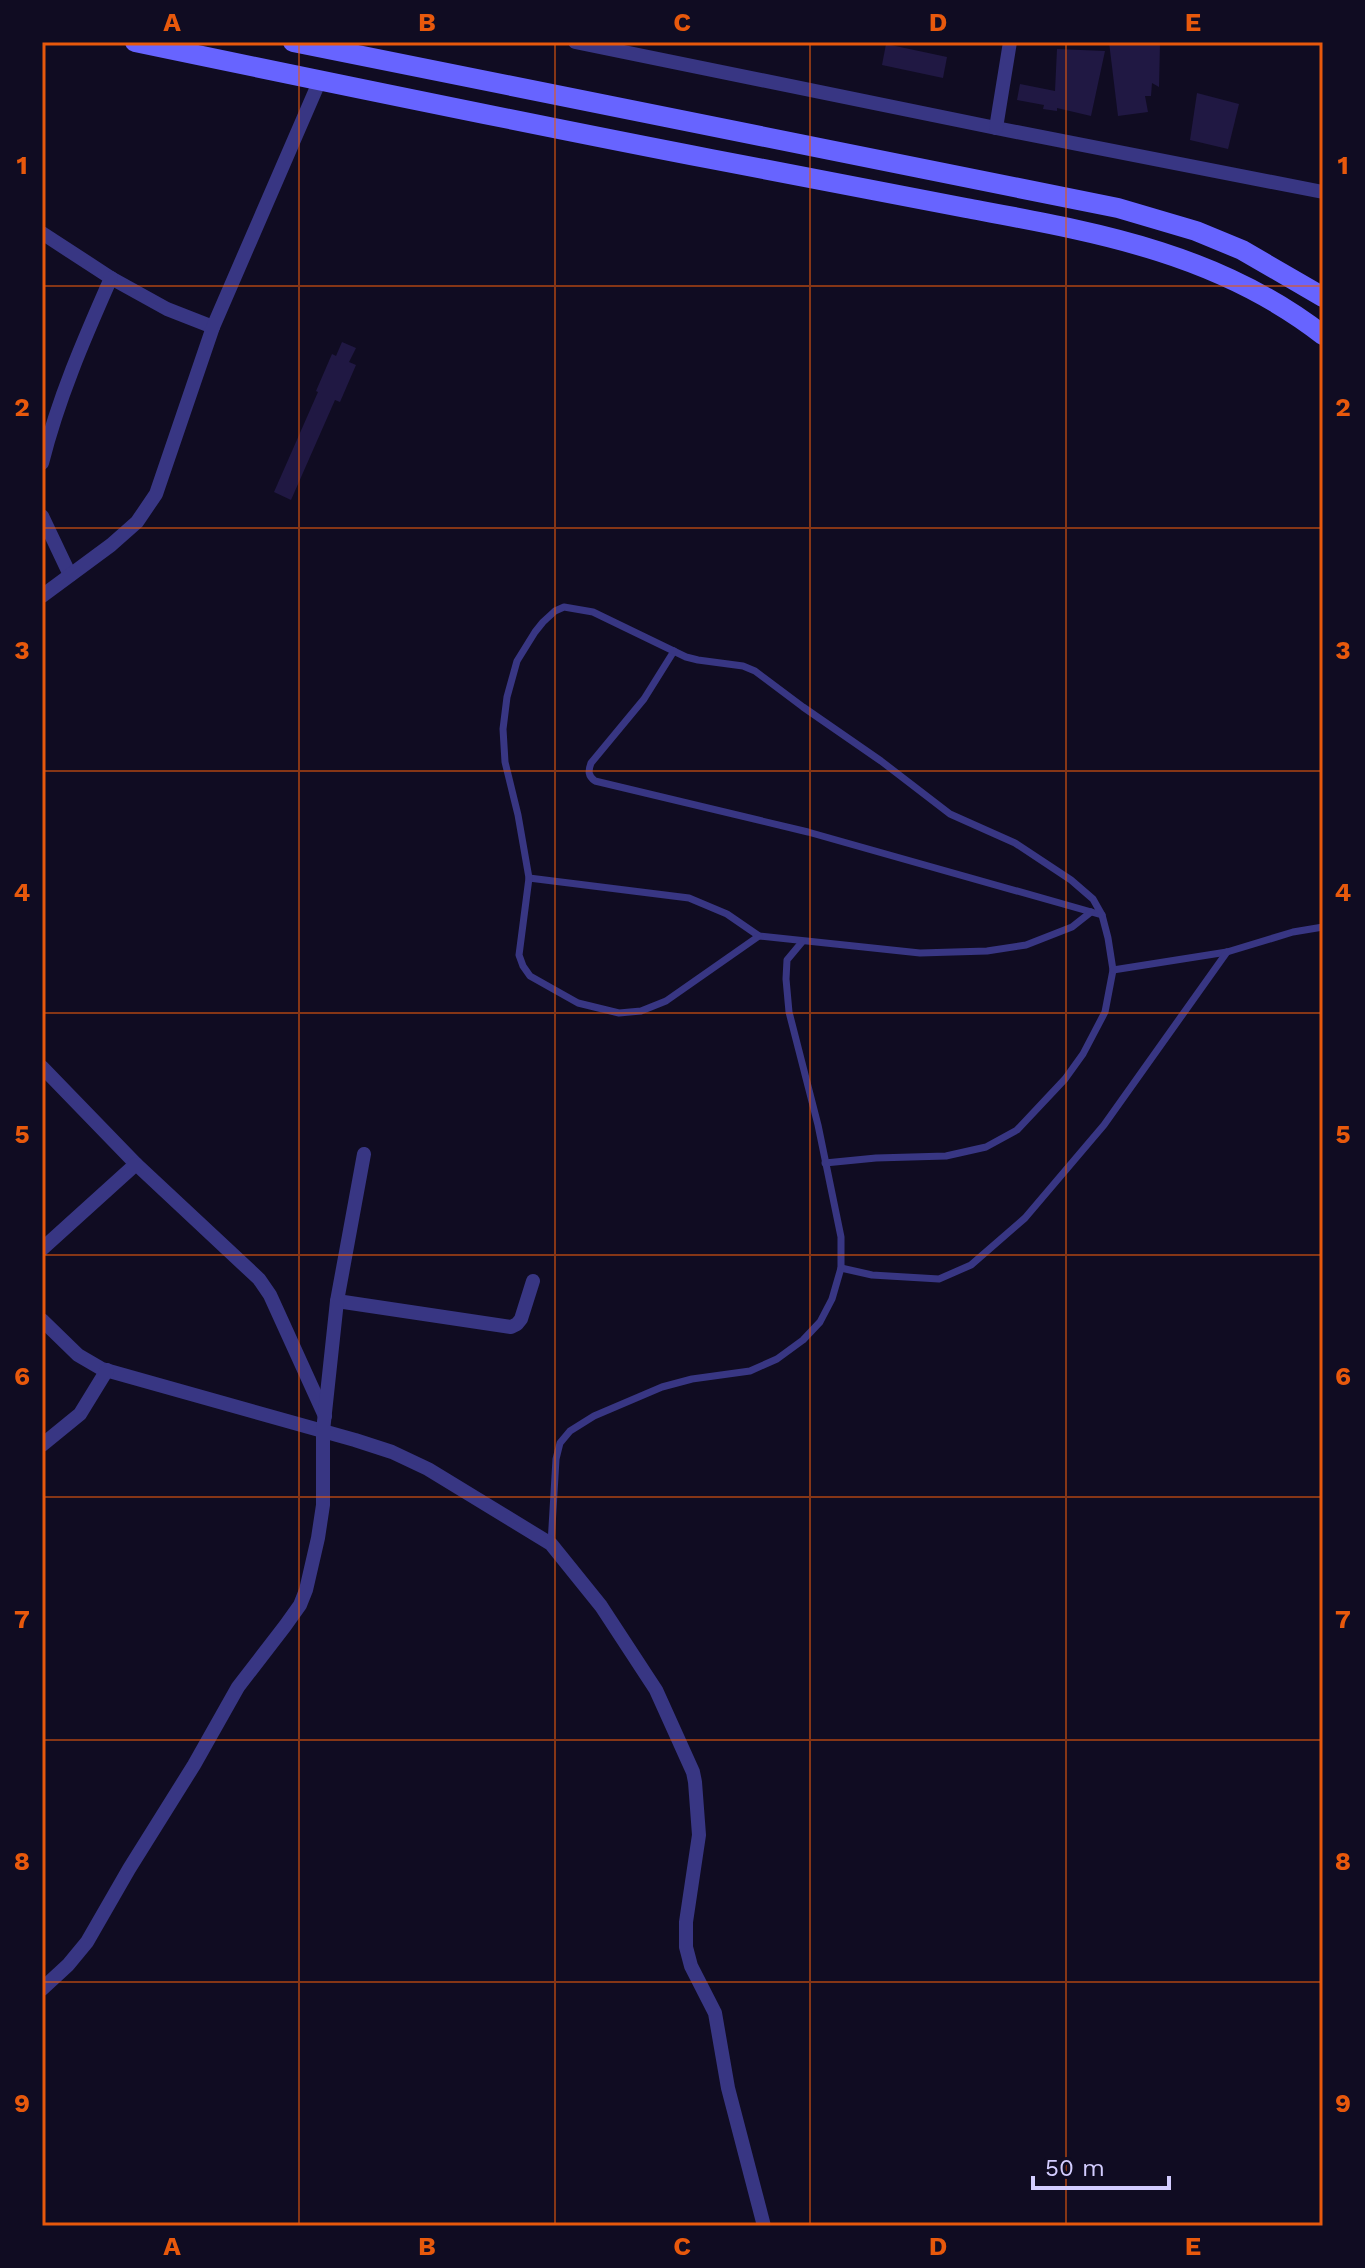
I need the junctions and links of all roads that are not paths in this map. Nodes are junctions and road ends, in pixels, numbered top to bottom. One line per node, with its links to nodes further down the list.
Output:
1 (135, 42): 5 (main road)
2 (293, 42): 6 (main road)
3 (575, 42): 8 (street)
4 (1010, 42): 8 (street)
5 (320, 80): 7 (main road); 13 (street)
6 (482, 80): 7 (main road); 12 (main road)
7 (475, 111): 14 (main road)
8 (996, 128): 9 (street)
9 (1323, 192)
10 (42, 233): 11 (street)
11 (111, 278): 13 (street); 15 (street)
12 (1323, 297)
13 (213, 327): 17 (street)
14 (1323, 335)
15 (42, 463)
16 (42, 516): 17 (street)
17 (70, 575): 18 (street)
18 (42, 596)
19 (674, 651): 20 (lane); 21 (lane); 22 (lane)
20 (529, 878): 24 (lane); 24 (lane)
21 (1091, 912): 22 (lane); 25 (lane)
22 (1102, 915): 27 (lane)
23 (1323, 927): 26 (lane)
24 (759, 936): 25 (lane)
25 (802, 942): 30 (lane)
26 (1227, 952): 27 (lane); 33 (lane)
27 (1113, 970): 30 (lane)
28 (42, 1067): 31 (street)
29 (364, 1154): 35 (street)
30 (825, 1163): 33 (lane)
31 (136, 1164): 32 (street); 38 (street)
32 (42, 1249)
33 (841, 1268): 40 (lane)
34 (533, 1281): 35 (street)
35 (337, 1301): 38 (street)
36 (42, 1320): 37 (street)
37 (107, 1370): 38 (street); 39 (street)
38 (324, 1424): 40 (street); 41 (street)
39 (42, 1445)
40 (551, 1544): 42 (street)
41 (42, 1989)
42 (764, 2226)

